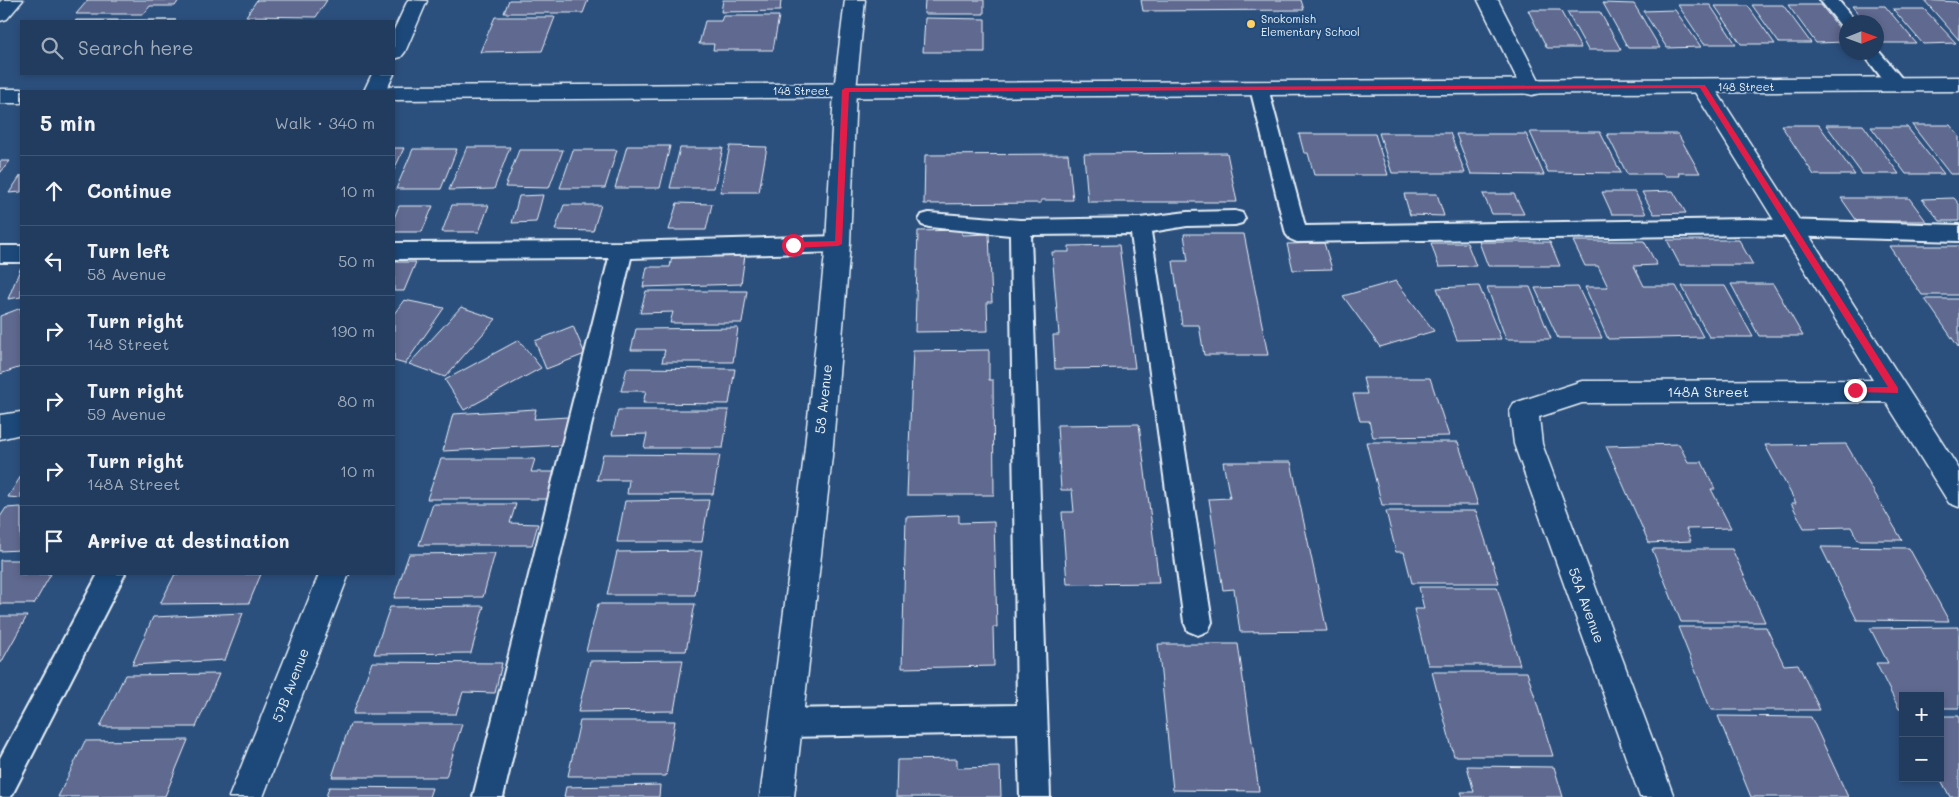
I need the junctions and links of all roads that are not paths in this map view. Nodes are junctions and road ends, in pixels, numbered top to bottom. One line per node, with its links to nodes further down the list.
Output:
1 (13, 0): 6 (street)
2 (855, 0): 17 (street, 58 Avenue)
3 (1488, 0): 15 (street)
4 (1829, 0): 7 (lane)
5 (417, 1): 8 (street)
6 (0, 15)
7 (1841, 15)
8 (395, 50)
9 (1877, 60): 12 (lane)
10 (383, 75): 16 (street)
11 (1959, 84): 12 (street, 148 Street)
12 (1897, 85): 13 (street, 148 Street)
13 (1702, 86): 15 (street, 148 Street); 24 (street)
14 (1259, 88): 15 (street, 148 Street); 17 (street, 148 Street); 24 (lane)
15 (1532, 88)
16 (376, 90)
17 (845, 90): 18 (street, 148 Street); 27 (street, 58 Avenue)
18 (395, 93)
19 (0, 96): 20 (street)
20 (20, 96)
21 (1234, 218): 23 (lane)
22 (929, 220): 25 (lane)
23 (1140, 226): 25 (lane); 39 (lane)
24 (1792, 227): 26 (lane); 32 (street)
25 (1020, 228): 40 (lane)
26 (1959, 233)
27 (838, 244): 28 (lane); 41 (street, 58 Avenue)
28 (622, 250): 29 (lane); 44 (lane)
29 (395, 251)
30 (0, 254): 31 (lane)
31 (20, 254)
32 (1895, 391): 33 (street, 148A Street); 36 (street)
33 (1524, 411): 47 (street, 58A Avenue)
34 (20, 423): 35 (street)
35 (0, 427)
36 (1959, 494)
37 (111, 575): 42 (lane)
38 (334, 575): 43 (street, 57B Avenue)
39 (1198, 622)
40 (1032, 719): 41 (lane); 46 (lane)
41 (785, 723): 45 (street, 58 Avenue)
42 (0, 788)
43 (246, 797)
44 (488, 797)
45 (777, 797)
46 (1035, 797)
47 (1657, 797)

